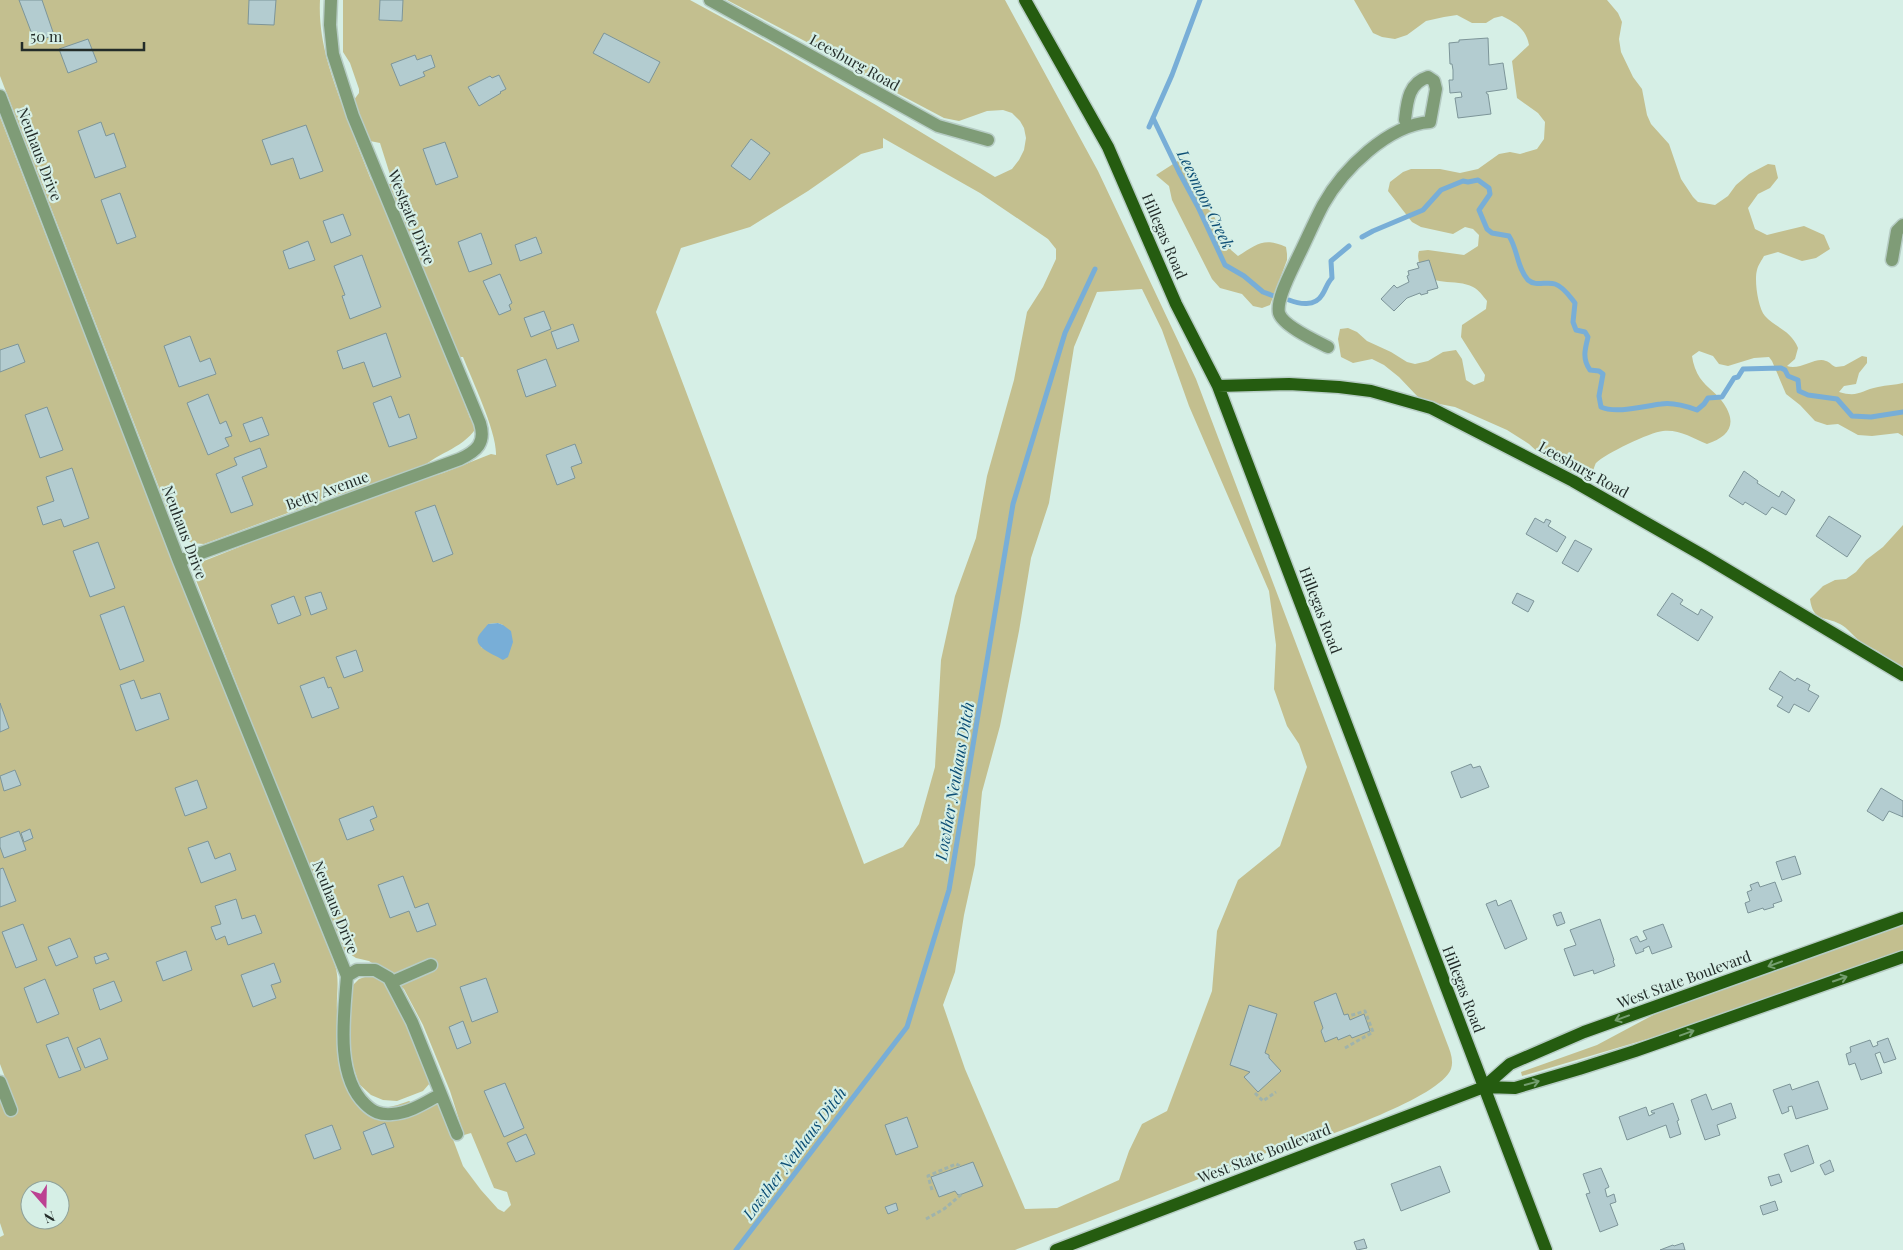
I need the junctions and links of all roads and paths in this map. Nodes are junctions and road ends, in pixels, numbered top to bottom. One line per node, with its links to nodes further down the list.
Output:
1 (331, 0): 11 (street, Westgate Drive)
2 (710, 0): 6 (street, Leesburg Road)
3 (1025, 0): 10 (main road, Hillegas Road)
4 (0, 96): 12 (street, Neuhaus Drive)
5 (1405, 120): 9 (street)
6 (988, 140)
7 (1903, 225): 8 (street)
8 (1892, 260)
9 (1328, 347)
10 (1218, 386): 13 (main road, Leesburg Road); 22 (main road, Hillegas Road)
11 (481, 443): 12 (street, Betty Avenue)
12 (179, 561): 17 (street, Neuhaus Drive)
13 (1903, 676)
14 (1903, 918): 22 (main road, West State Boulevard, one-way to 22)
15 (1903, 957): 22 (main road, West State Boulevard, one-way to 15)
16 (431, 965): 18 (street)
17 (347, 976): 18 (street, Neuhaus Drive); 25 (street, Neuhaus Drive)
18 (392, 982): 25 (street)
19 (1349, 1016): 20 (path)
20 (1346, 1048)
21 (0, 1082): 26 (street)
22 (1484, 1087): 32 (main road, West State Boulevard); 33 (main road, Hillegas Road)
23 (1276, 1092): 24 (path)
24 (1255, 1093)
25 (441, 1094): 27 (street)
26 (11, 1110)
27 (457, 1134)
28 (960, 1166): 29 (path)
29 (932, 1190)
30 (962, 1194): 31 (path)
31 (926, 1219)
32 (1056, 1250)
33 (1546, 1250)

